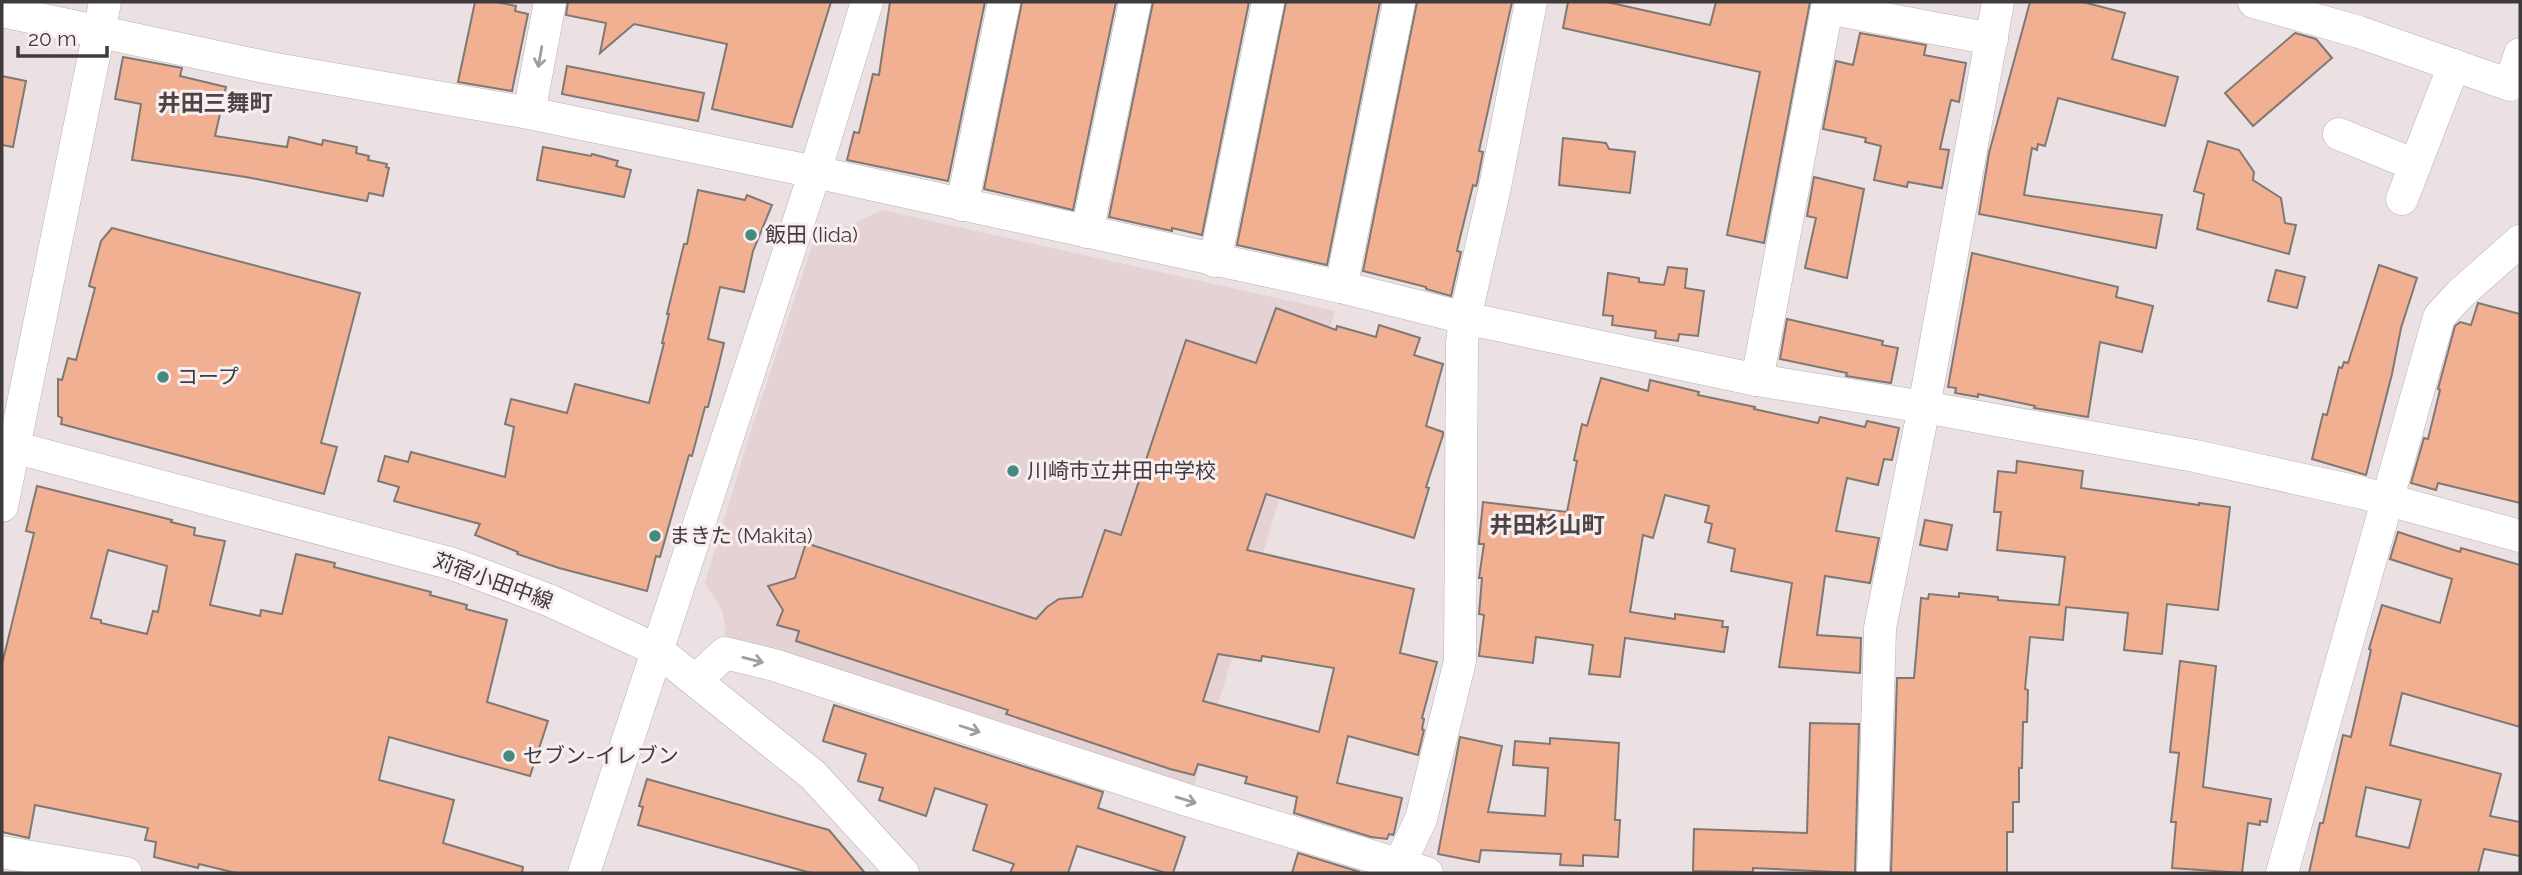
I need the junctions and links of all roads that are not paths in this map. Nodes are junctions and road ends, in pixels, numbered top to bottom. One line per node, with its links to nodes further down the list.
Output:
1 (550, 2): 15 (street, one-way to 15)
2 (867, 2): 18 (street)
3 (1004, 2): 20 (street)
4 (1135, 2): 21 (street)
5 (1268, 2): 23 (street)
6 (1399, 2): 24 (street)
7 (1531, 2): 25 (street)
8 (1998, 2): 12 (street)
9 (2254, 2): 14 (street)
10 (2, 11): 11 (street)
11 (102, 17): 15 (street); 28 (street)
12 (1992, 39): 26 (street); 27 (street)
13 (2520, 54): 14 (street)
14 (2454, 65): 17 (street)
15 (529, 113): 18 (street)
16 (2339, 134): 17 (street)
17 (2415, 164): 19 (street)
18 (815, 172): 20 (street); 32 (street)
19 (2402, 199)
20 (962, 205): 21 (street)
21 (1087, 232): 23 (street)
22 (2520, 241): 29 (street)
23 (1215, 261): 24 (street)
24 (1341, 287): 25 (street)
25 (1465, 318): 26 (street); 35 (street)
26 (1758, 380): 27 (street)
27 (1924, 407): 29 (street); 39 (street)
28 (8, 446): 30 (street); 32 (street, 苅宿小田中線)
29 (2387, 499): 31 (street); 40 (street)
30 (2, 506)
31 (2520, 536)
32 (657, 650): 33 (street, 苅宿小田中線); 37 (street)
33 (696, 680): 35 (street, one-way to 35); 38 (street, 苅宿小田中線)
34 (2, 852): 36 (street)
35 (1399, 868)
36 (126, 873)
37 (584, 873)
38 (903, 873)
39 (1873, 873)
40 (2282, 873)

